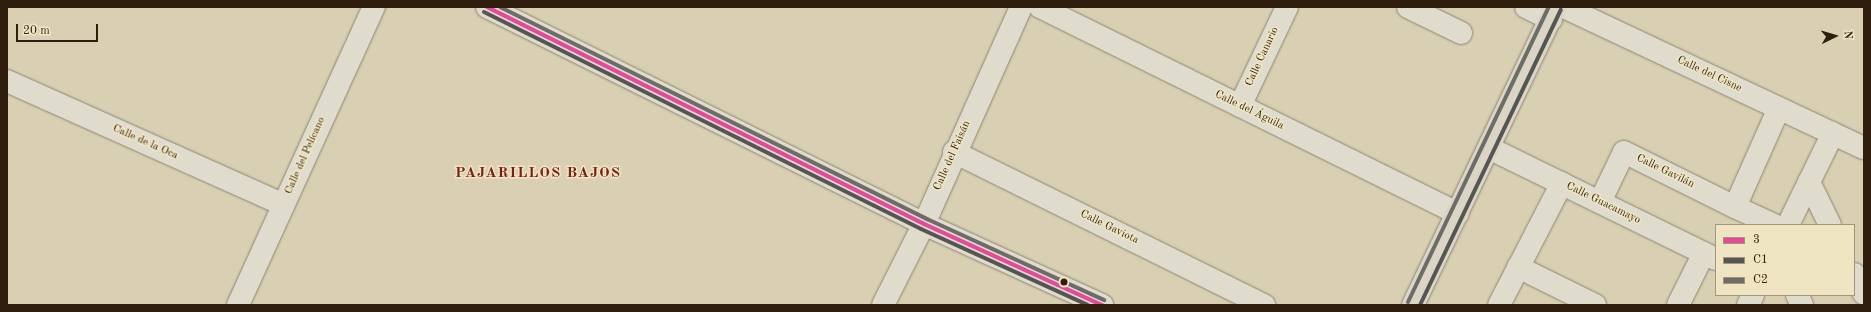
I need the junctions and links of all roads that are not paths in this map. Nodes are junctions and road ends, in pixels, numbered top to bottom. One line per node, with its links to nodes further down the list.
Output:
1 (374, 7): 20 (street, Calle del Pelícano)
2 (487, 7): 23 (street)
3 (1021, 7): 16 (street, Calle del Faisán)
4 (1040, 7): 11 (street, Calle del Águila)
5 (1287, 7): 11 (street, Calle Canario)
6 (1408, 7): 9 (street)
7 (1526, 7): 8 (street, Calle del Cisne)
8 (1557, 11): 12 (street, Calle del Cisne); 14 (main road)
9 (1461, 34)
10 (7, 81): 20 (street, Calle de la Oca)
11 (1240, 106): 22 (street, Calle del Águila)
12 (1780, 108): 13 (street, Calle del Cisne); 21 (street)
13 (1833, 133): 15 (street, Calle del Cisne); 17 (street)
14 (1491, 149): 18 (street, Calle Guacamayo); 22 (main road)
15 (1861, 151)
16 (954, 152): 23 (street, Calle del Faisán); 36 (street, Calle Gaviota)
17 (1809, 182): 25 (street); 26 (street)
18 (1562, 183): 19 (street, Calle Guacamayo); 28 (street)
19 (1600, 202): 21 (street, Calle Gavilán); 27 (street, Calle Guacamayo)
20 (284, 205): 33 (street, Calle del Pelícano)
21 (1736, 207): 24 (street, Calle Gavilán)
22 (1458, 214): 37 (main road)
23 (924, 224): 34 (street, Calle del Faisán); 35 (street)
24 (1772, 224)
25 (1788, 224)
26 (1830, 224)
27 (1710, 256): 40 (street)
28 (1518, 267): 38 (street); 39 (street)
29 (1855, 276): 30 (street)
30 (1864, 294)
31 (1752, 296): 41 (street)
32 (1798, 296): 42 (street)
33 (238, 305)
34 (883, 305)
35 (1102, 305)
36 (1264, 305)
37 (1413, 305)
38 (1499, 305)
39 (1595, 305)
40 (1678, 305)
41 (1748, 305)
42 (1802, 305)

